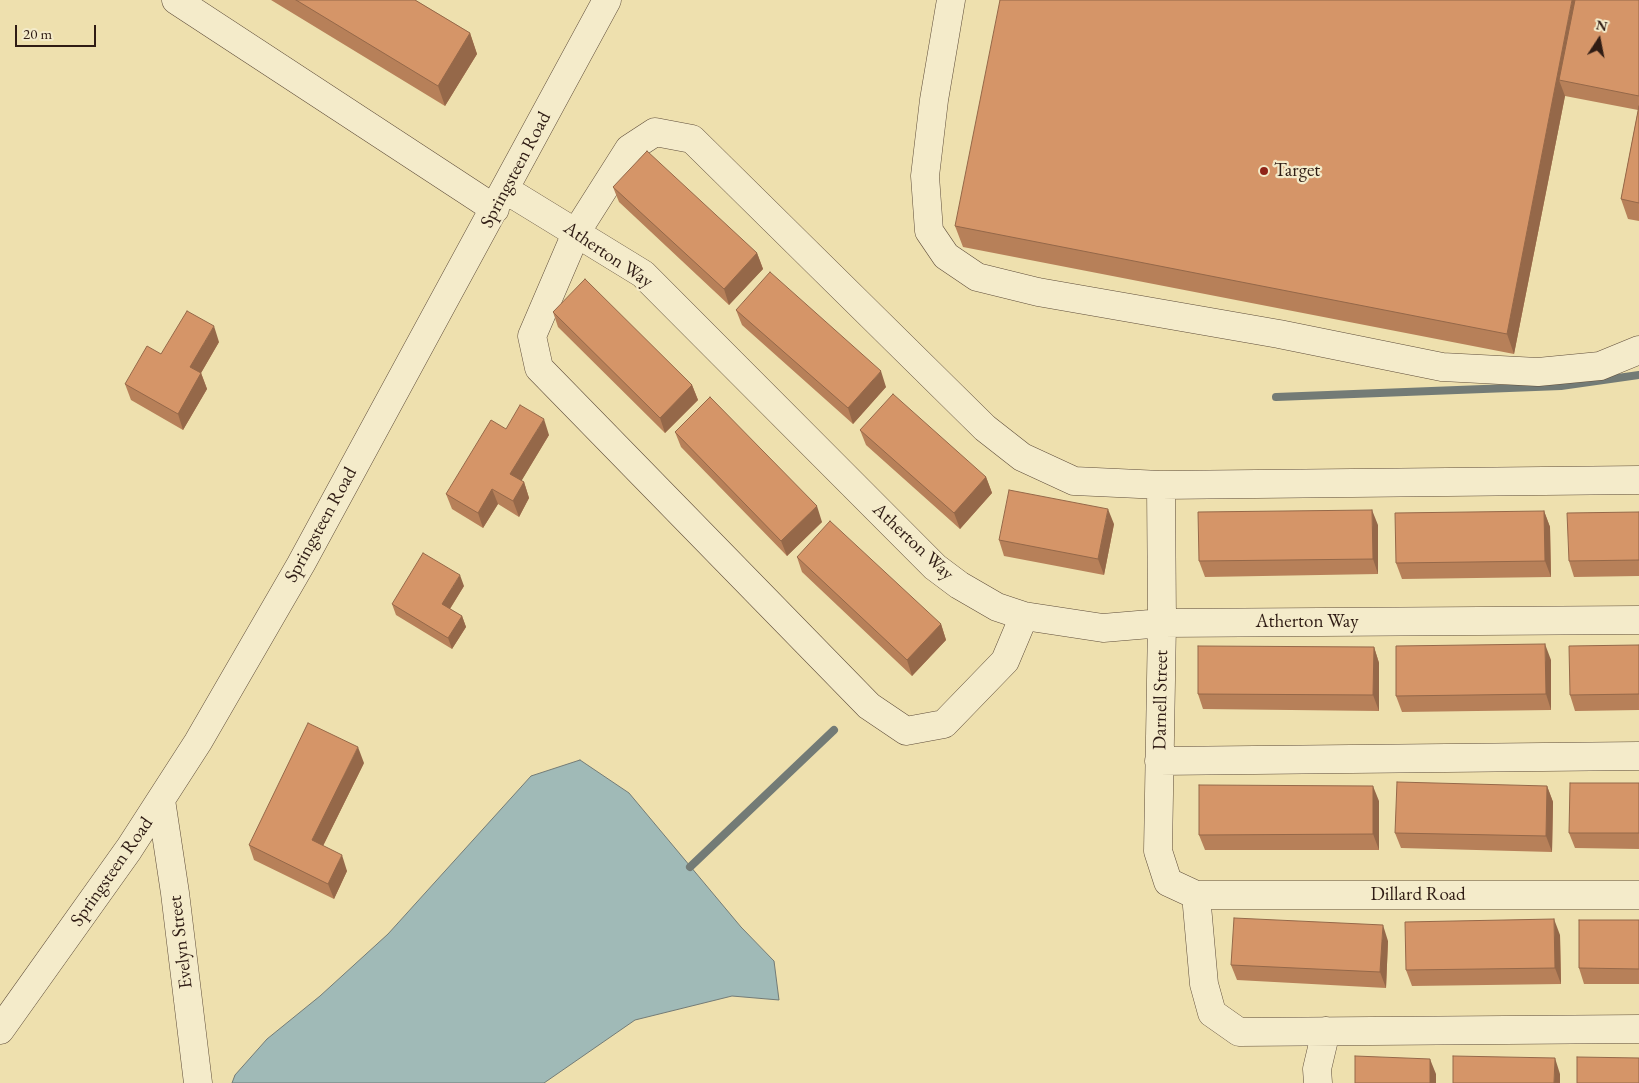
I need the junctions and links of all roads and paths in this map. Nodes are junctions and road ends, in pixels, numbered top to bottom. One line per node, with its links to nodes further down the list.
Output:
1 (176, 0): 4 (street, Atherton Way)
2 (607, 0): 4 (street, Springsteen Road)
3 (951, 0): 6 (street)
4 (500, 200): 5 (street, Atherton Way); 14 (street, Springsteen Road)
5 (577, 231): 8 (street); 9 (street, Atherton Way); 9 (street)
6 (1639, 350)
7 (1639, 480): 8 (street)
8 (1161, 485): 11 (street, Darnell Street)
9 (1024, 616): 11 (street, Atherton Way)
10 (1639, 620): 11 (street, Atherton Way)
11 (1162, 623): 13 (street, Darnell Street)
12 (1639, 756): 13 (street)
13 (1159, 761): 15 (street, Darnell Street)
14 (161, 800): 18 (street, Springsteen Road); 20 (street, Evelyn Street)
15 (1196, 895): 16 (street, Dillard Road); 19 (street)
16 (1639, 895)
17 (1639, 1029): 19 (street)
18 (0, 1030)
19 (1326, 1031): 21 (street)
20 (198, 1083)
21 (1318, 1083)

